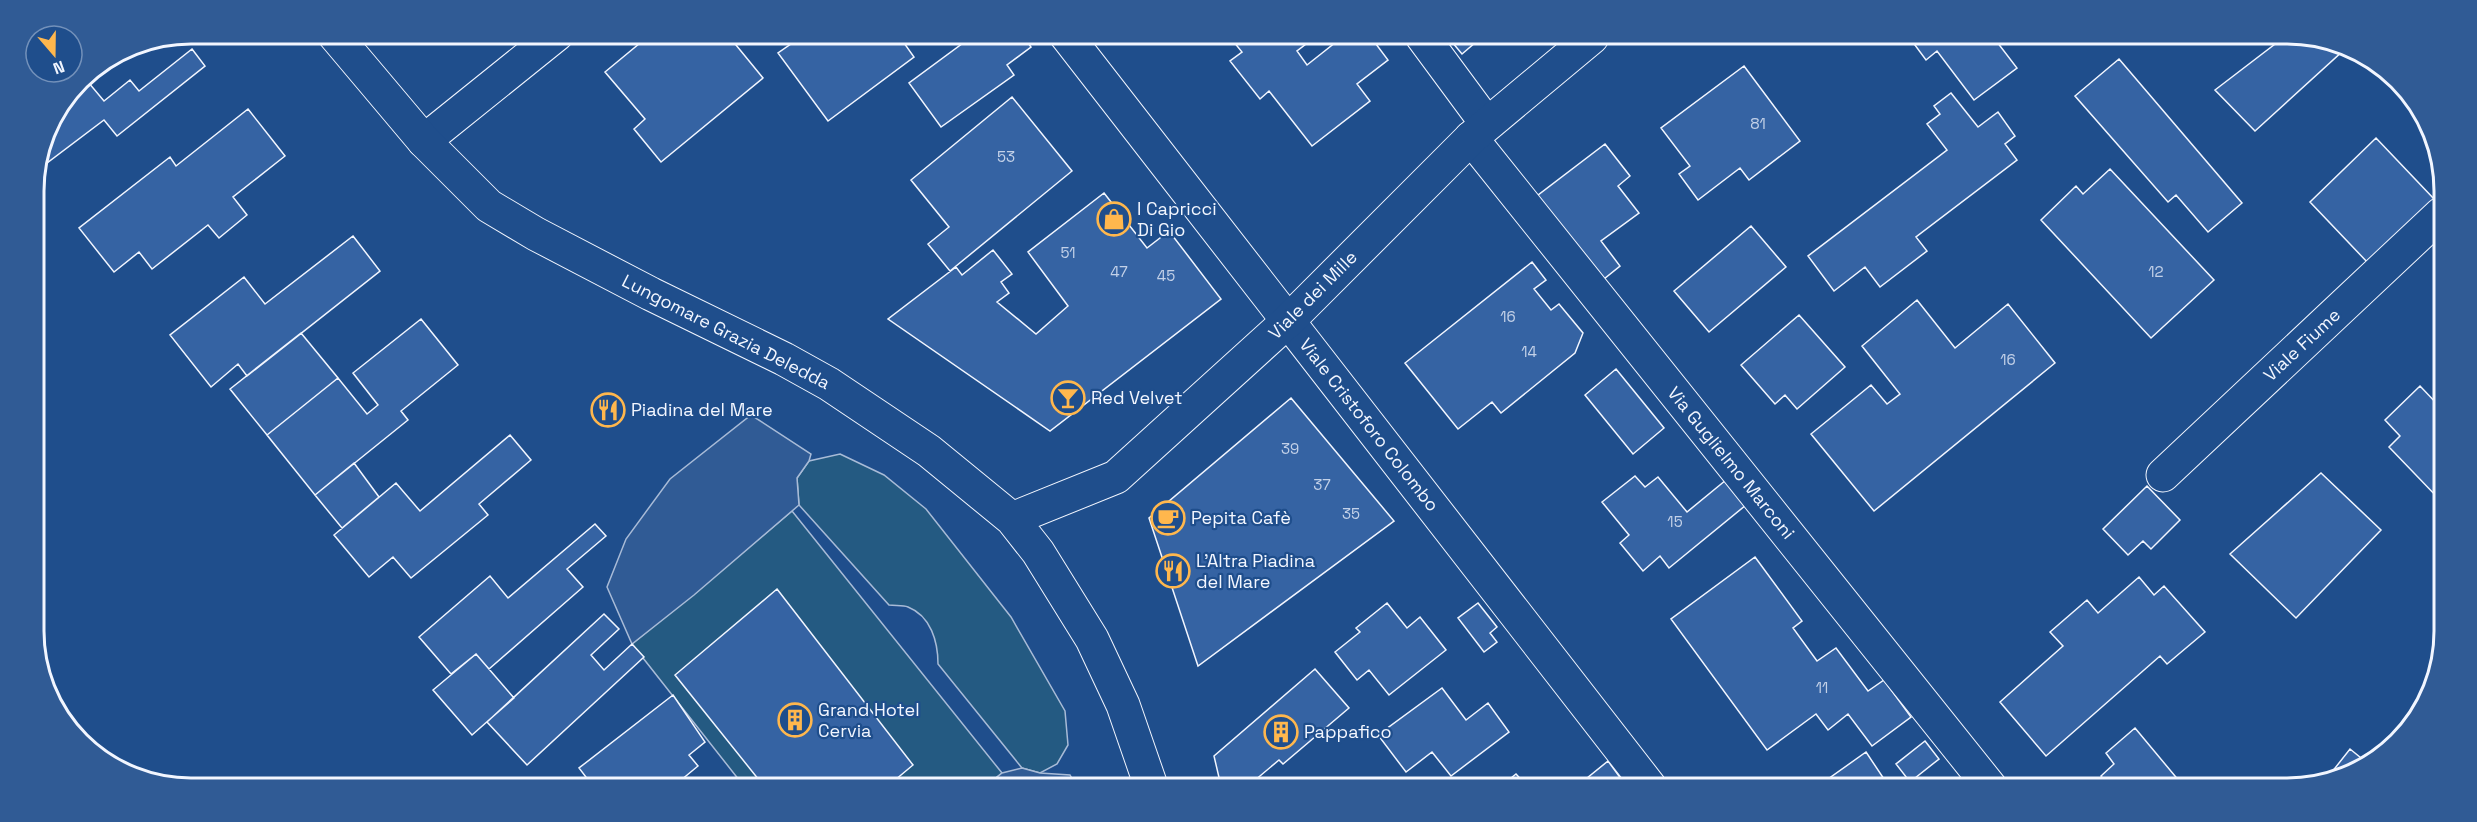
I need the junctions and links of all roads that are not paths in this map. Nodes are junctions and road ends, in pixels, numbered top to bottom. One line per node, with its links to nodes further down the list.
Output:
1 (342, 44): 7 (street, Lungomare Grazia Deledda)
2 (545, 44): 7 (street)
3 (1073, 44): 9 (street, Viale Cristoforo Colombo)
4 (1427, 44): 6 (street, Via Guglielmo Marconi)
5 (1584, 44): 6 (street, Viale dei Mille)
6 (1479, 131): 9 (street, Viale dei Mille); 14 (street, Via Guglielmo Marconi)
7 (424, 141): 11 (street, Lungomare Grazia Deledda)
8 (2434, 221): 10 (street, Viale Fiume)
9 (1288, 321): 11 (street, Viale dei Mille); 13 (street, Viale Cristoforo Colombo)
10 (2163, 475)
11 (1012, 519): 12 (street, Lungomare Grazia Deledda)
12 (1148, 778)
13 (1643, 778)
14 (1982, 778)

